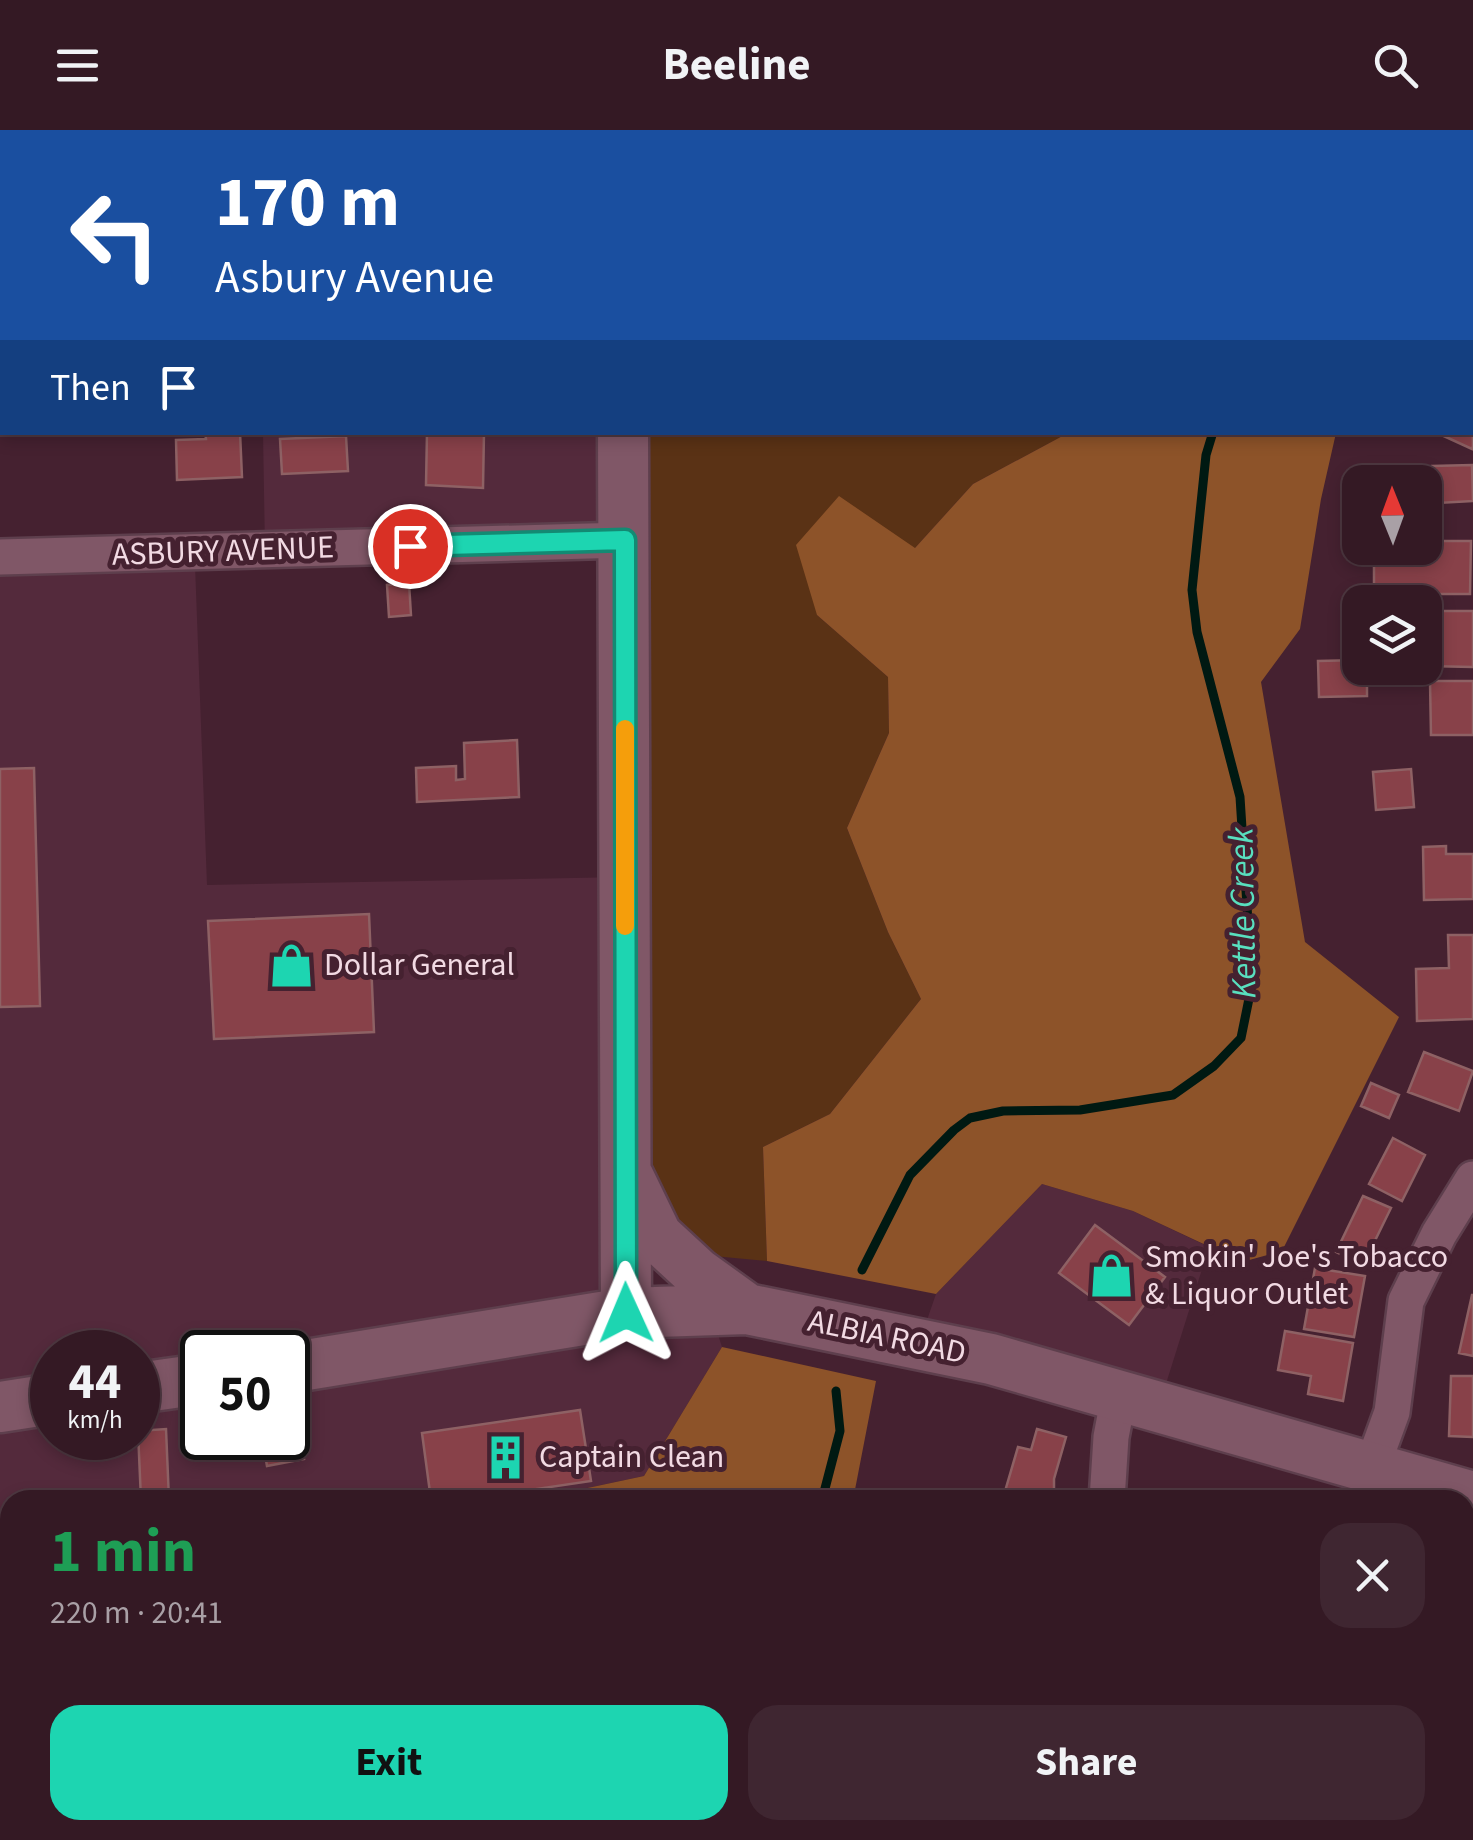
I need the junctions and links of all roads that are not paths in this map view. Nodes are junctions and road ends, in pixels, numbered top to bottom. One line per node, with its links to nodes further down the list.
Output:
1 (622, 435): 2 (main road)
2 (625, 540): 3 (street, ASBURY AVENUE); 4 (main road)
3 (0, 557)
4 (625, 1169): 6 (main road); 7 (main road)
5 (1473, 1178): 12 (street)
6 (747, 1308): 7 (main road, ALBIA ROAD); 9 (main road, ALBIA ROAD)
7 (626, 1313): 8 (main road, ALBIA ROAD)
8 (310, 1364)
9 (1119, 1395): 12 (main road, ALBIA ROAD); 13 (street)
10 (30, 1402): 11 (main road)
11 (0, 1407)
12 (1372, 1466): 14 (main road, ALBIA ROAD)
13 (1108, 1490)
14 (1453, 1490)

